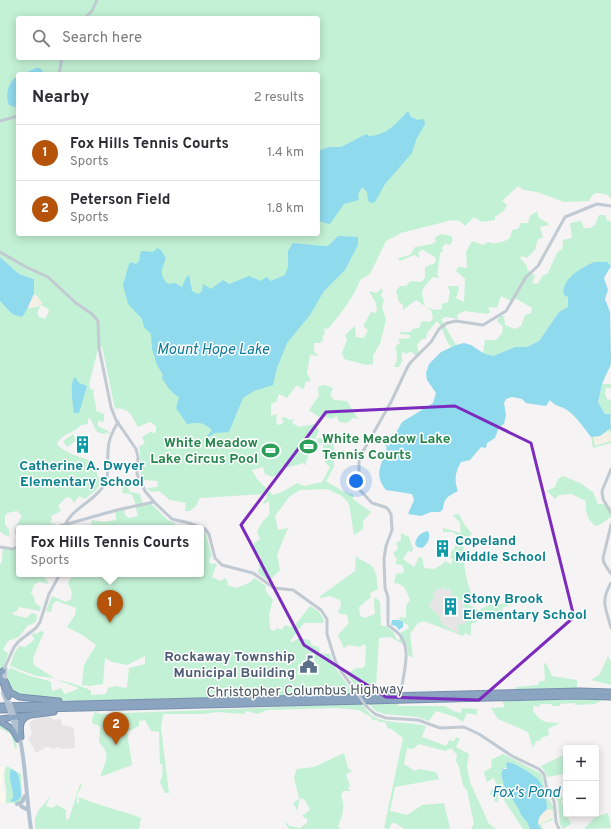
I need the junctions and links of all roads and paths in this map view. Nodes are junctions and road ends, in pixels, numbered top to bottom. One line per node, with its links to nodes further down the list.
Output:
1 (97, 0): 2 (street)
2 (87, 16)
3 (62, 60): 4 (street)
4 (59, 72)
5 (16, 117): 6 (street)
6 (0, 121)
7 (611, 206): 27 (street)
8 (0, 252): 9 (street)
9 (118, 422): 11 (street); 13 (street)
10 (611, 469): 12 (street)
11 (154, 502): 14 (street); 15 (street)
12 (611, 513)
13 (66, 525)
14 (71, 525)
15 (194, 525)
16 (611, 525): 20 (street)
17 (204, 529): 27 (street)
18 (0, 546): 19 (street)
19 (16, 547)
20 (611, 574)
21 (58, 577): 24 (street)
22 (611, 583): 23 (street)
23 (611, 628)
24 (6, 665): 25 (street); 25 (street)
25 (2, 677): 28 (street); 31 (highway); 34 (highway)
26 (0, 686): 28 (highway)
27 (354, 689): 44 (street, bridge)
28 (3, 692): 33 (main road)
29 (611, 692): 30 (highway, Christopher Columbus Highway)
30 (491, 696): 32 (highway, Christopher Columbus Highway); 34 (highway, Christopher Columbus Highway)
31 (8, 697): 33 (main road)
32 (611, 697)
33 (8, 703): 38 (main road, bridge)
34 (87, 705): 35 (highway, Christopher Columbus Highway); 36 (highway, Christopher Columbus Highway); 37 (highway)
35 (0, 706)
36 (0, 710)
37 (32, 714): 38 (highway); 40 (highway)
38 (12, 715): 39 (highway); 40 (main road)
39 (0, 720): 40 (highway)
40 (19, 738): 41 (main road); 43 (main road)
41 (25, 796): 42 (main road); 42 (main road)
42 (26, 809): 43 (main road)
43 (29, 829)
44 (559, 829)

